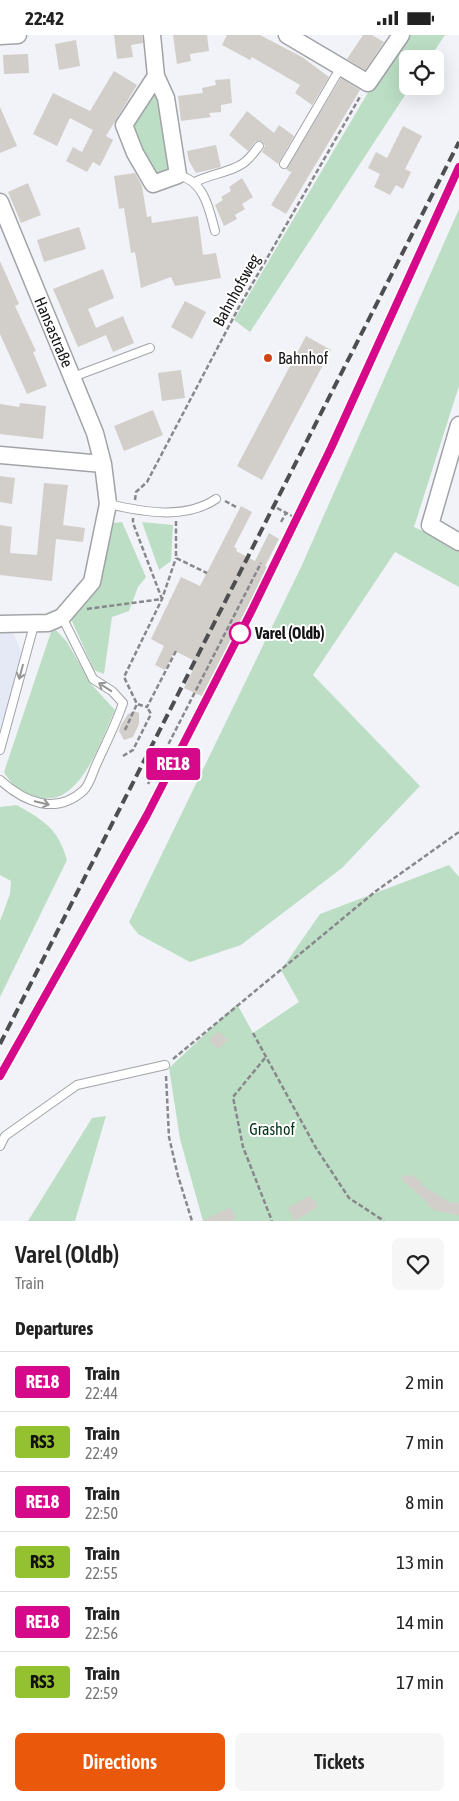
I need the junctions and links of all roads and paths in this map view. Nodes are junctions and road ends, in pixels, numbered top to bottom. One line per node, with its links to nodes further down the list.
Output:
1 (18, 35): 5 (street)
2 (152, 35): 7 (street)
3 (287, 35): 6 (street)
4 (401, 35): 8 (street)
5 (0, 36)
6 (340, 67): 8 (street); 10 (lane)
7 (156, 76): 11 (street); 11 (street)
8 (368, 83): 24 (path, Bahnhofsweg)
9 (259, 146): 12 (lane)
10 (284, 164)
11 (178, 175): 12 (lane)
12 (195, 182): 14 (lane)
13 (0, 202): 16 (street, Hansastraße)
14 (215, 231)
15 (150, 348): 16 (lane)
16 (73, 377): 19 (street, Hansastraße)
17 (459, 425): 29 (street)
18 (0, 455): 19 (street)
19 (104, 464): 21 (street, Hansastraße)
20 (217, 498): 22 (path); 25 (lane)
21 (108, 504): 24 (lane); 34 (street, Hansastraße)
22 (238, 508)
23 (277, 508): 26 (path)
24 (133, 510): 25 (lane); 33 (path)
25 (175, 512): 30 (path)
26 (286, 513): 27 (path); 28 (path)
27 (294, 517)
28 (281, 522)
29 (459, 542)
30 (176, 558): 32 (path); 33 (path)
31 (260, 563): 44 (path)
32 (206, 573)
33 (162, 599): 34 (path); 38 (path)
34 (64, 615): 36 (street); 43 (lane, one-way to 34)
35 (0, 624): 36 (street)
36 (34, 625): 41 (lane, one-way to 41)
37 (176, 651): 39 (path)
38 (137, 704): 39 (path); 40 (path)
39 (147, 707): 42 (path)
40 (125, 730)
41 (0, 750)
42 (123, 756)
43 (0, 779)
44 (148, 784)
45 (459, 831): 48 (path)
46 (253, 1033): 47 (path)
47 (265, 1058): 51 (path); 52 (path)
48 (166, 1065): 49 (lane); 50 (path)
49 (0, 1146)
50 (192, 1221)
51 (272, 1221)
52 (384, 1221)

